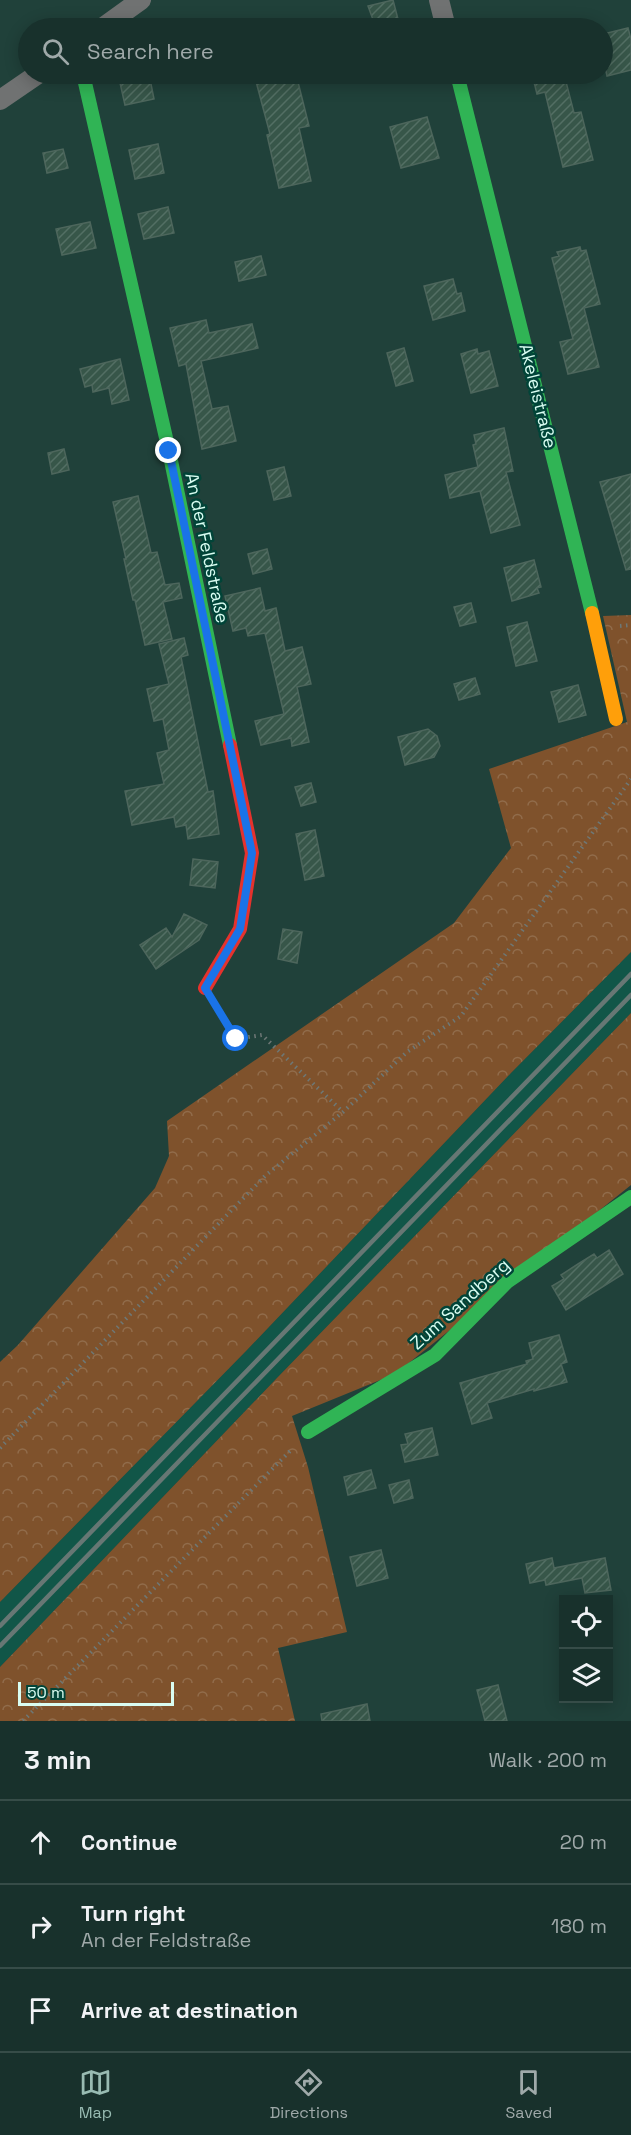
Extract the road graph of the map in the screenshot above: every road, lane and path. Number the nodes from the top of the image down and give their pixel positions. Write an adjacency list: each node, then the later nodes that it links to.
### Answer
1 (141, 0): 3 (street)
2 (439, 0): 4 (street)
3 (116, 18)
4 (444, 18)
5 (23, 84): 8 (street)
6 (85, 84): 11 (street, An der Feldstraße)
7 (460, 84): 9 (street, Akeleistraße)
8 (0, 100)
9 (616, 719)
10 (631, 779): 12 (path)
11 (205, 988): 12 (path)
12 (343, 1112): 15 (path)
13 (631, 1197): 14 (street, Zum Sandberg)
14 (308, 1432): 16 (path)
15 (0, 1448)
16 (23, 1721)

